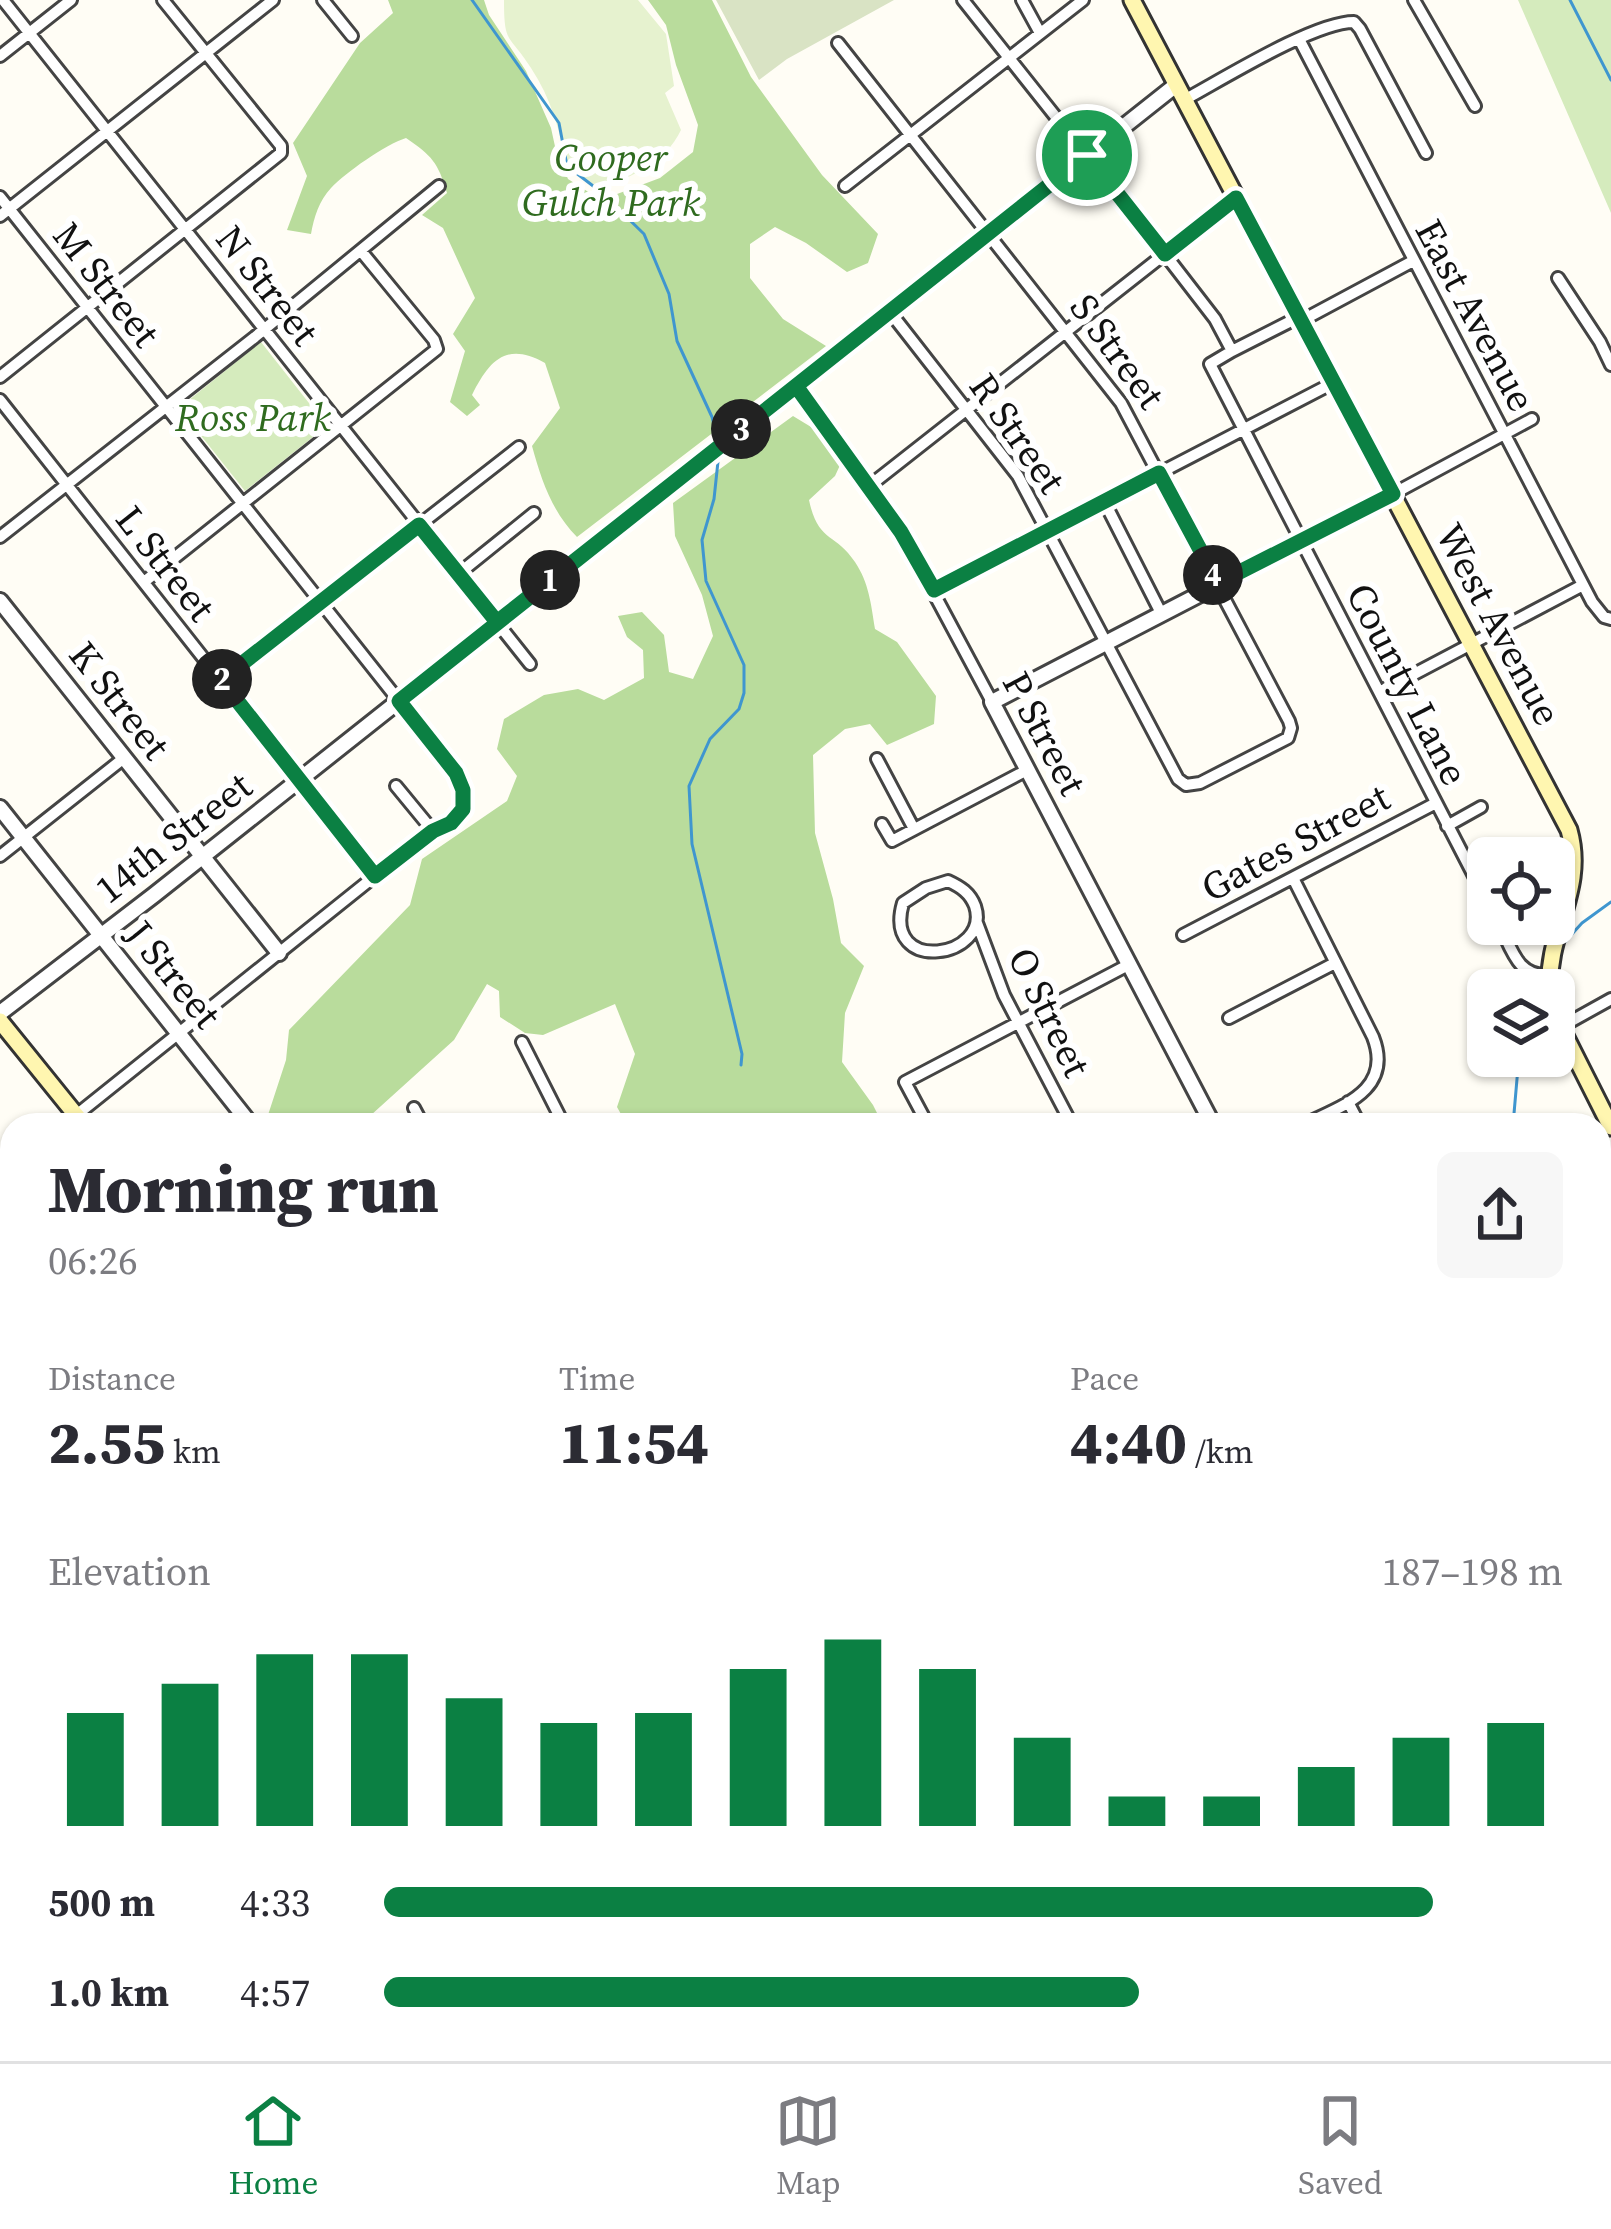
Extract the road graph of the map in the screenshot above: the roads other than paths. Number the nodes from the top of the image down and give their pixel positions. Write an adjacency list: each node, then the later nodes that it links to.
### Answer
1 (3, 0): 11 (street, N Street)
2 (71, 0): 11 (street)
3 (163, 0): 16 (street)
4 (273, 0): 16 (street)
5 (323, 0): 13 (street)
6 (963, 0): 18 (street)
7 (1022, 0): 12 (street)
8 (1083, 0): 12 (street)
9 (1132, 0): 19 (main road, West Avenue)
10 (1414, 0): 20 (street)
11 (29, 33): 17 (street); 21 (street, N Street)
12 (1040, 33): 18 (street)
13 (352, 36)
14 (1299, 39): 19 (street, 14th Street); 23 (street, 14th Street); 34 (street, East Avenue)
15 (838, 43): 22 (street, S Street)
16 (206, 53): 21 (street); 30 (street)
17 (0, 56)
18 (1009, 57): 22 (street); 24 (street)
19 (1180, 92): 24 (street, 14th Street); 28 (main road, West Avenue)
20 (1475, 106)
21 (107, 131): 29 (street); 30 (street, N Street)
22 (910, 133): 25 (street); 31 (street, S Street)
23 (1426, 153)
24 (1087, 155): 31 (street, 14th Street); 33 (street)
25 (845, 185)
26 (440, 186): 32 (street)
27 (0, 197): 29 (street, M Street)
28 (1236, 198): 33 (street); 38 (main road, West Avenue)
29 (5, 212): 36 (street, M Street)
30 (186, 229): 36 (street); 39 (street, N Street)
31 (988, 233): 37 (street, 14th Street); 40 (street, S Street)
32 (361, 250): 39 (street); 50 (street)
33 (1165, 254): 40 (street); 41 (street)
34 (1413, 261): 38 (street); 52 (street, East Avenue)
35 (1558, 278): 42 (street)
36 (88, 308): 43 (street); 47 (street, M Street)
37 (890, 312): 45 (street, 14th Street); 48 (street, R Street)
38 (1300, 319): 41 (street); 44 (main road, West Avenue)
39 (265, 329): 47 (street); 50 (street, N Street)
40 (1065, 332): 48 (street); 54 (street, S Street)
41 (1232, 351): 51 (street, County Lane)
42 (1611, 365)
43 (0, 377)
44 (1333, 383): 51 (street); 57 (main road, West Avenue)
45 (796, 386): 56 (street, P Street); 74 (street, 14th Street)
46 (0, 400): 55 (street, L Street)
47 (166, 406): 55 (street); 59 (street, M Street)
48 (968, 410): 56 (street); 62 (street, R Street)
49 (1532, 419): 52 (street)
50 (340, 426): 59 (street); 61 (street, N Street)
51 (1242, 430): 54 (street); 64 (street, County Lane)
52 (1504, 434): 57 (street); 68 (street, East Avenue)
53 (519, 447): 61 (street)
54 (1159, 473): 58 (street); 67 (street, S Street)
55 (67, 484): 63 (street); 66 (street, L Street)
56 (868, 487): 69 (street, P Street)
57 (1393, 494): 64 (street); 76 (main road, West Avenue)
58 (1104, 501): 62 (street); 72 (street)
59 (243, 505): 66 (street); 71 (street, M Street)
60 (534, 513): 65 (street)
61 (419, 525): 65 (street, N Street); 71 (street)
62 (1048, 532): 69 (street); 75 (street, R Street)
63 (0, 537)
64 (1299, 541): 67 (street); 79 (street, County Lane)
65 (458, 574): 74 (street, N Street)
66 (144, 582): 78 (street, L Street)
67 (1218, 583): 72 (street); 86 (street, S Street)
68 (1583, 585): 73 (street, East Avenue); 76 (street)
69 (934, 590): 81 (street, P Street)
70 (0, 601): 82 (street, K Street)
71 (320, 602): 78 (street); 80 (street, M Street)
72 (1161, 613): 75 (street)
73 (1607, 618)
74 (497, 622): 77 (street, N Street); 80 (street, 14th Street)
75 (1106, 641): 81 (street); 86 (street, R Street)
76 (1472, 644): 79 (street); 107 (main road, West Avenue)
77 (530, 664)
78 (221, 680): 85 (street, L Street)
79 (1380, 692): 88 (street, County Lane)
80 (399, 701): 85 (street, 14th Street); 94 (street, M Street)
81 (992, 702): 84 (street, P Street)
82 (124, 758): 95 (street); 97 (street, K Street)
83 (877, 758): 93 (street)
84 (1028, 770): 93 (street); 106 (street, P Street)
85 (300, 779): 97 (street, 14th Street); 99 (street, L Street)
86 (1186, 785)
87 (396, 786): 94 (street)
88 (1436, 803): 92 (street, County Lane); 100 (street, Gates Street)
89 (1481, 807): 92 (street)
90 (0, 808): 95 (street, J Street)
91 (882, 824): 93 (street)
92 (1448, 826): 98 (street, County Lane)
93 (914, 829)
94 (433, 831): 99 (street)
95 (24, 838): 96 (street); 103 (street, J Street)
96 (0, 856)
97 (202, 857): 103 (street, 14th Street); 104 (street, K Street)
98 (1467, 863)
99 (375, 876): 104 (street)
100 (1293, 878): 102 (street, Gates Street); 105 (street)
101 (977, 923): 101 (street); 112 (street, O Street)
102 (1183, 935)
103 (101, 936): 110 (street, 14th Street); 113 (street, J Street)
104 (279, 952): 113 (street)
105 (1335, 963): 111 (street); 116 (street)
106 (1130, 964): 112 (street); 125 (street, P Street)
107 (1551, 969)
108 (1611, 999): 109 (street)
109 (1575, 1013)
110 (0, 1017): 118 (main road)
111 (1229, 1018)
112 (1018, 1022): 123 (street); 124 (street, O Street)
113 (179, 1032): 119 (street); 120 (street, J Street)
114 (522, 1042): 122 (street)
115 (1575, 1058): 128 (main road)
116 (1348, 1102): 126 (street); 127 (street)
117 (414, 1108): 121 (street)
118 (68, 1113)
119 (84, 1113)
120 (242, 1113)
121 (417, 1113)
122 (558, 1113)
123 (921, 1113)
124 (1066, 1113)
125 (1207, 1113)
126 (1326, 1113)
127 (1354, 1113)
128 (1604, 1113)

